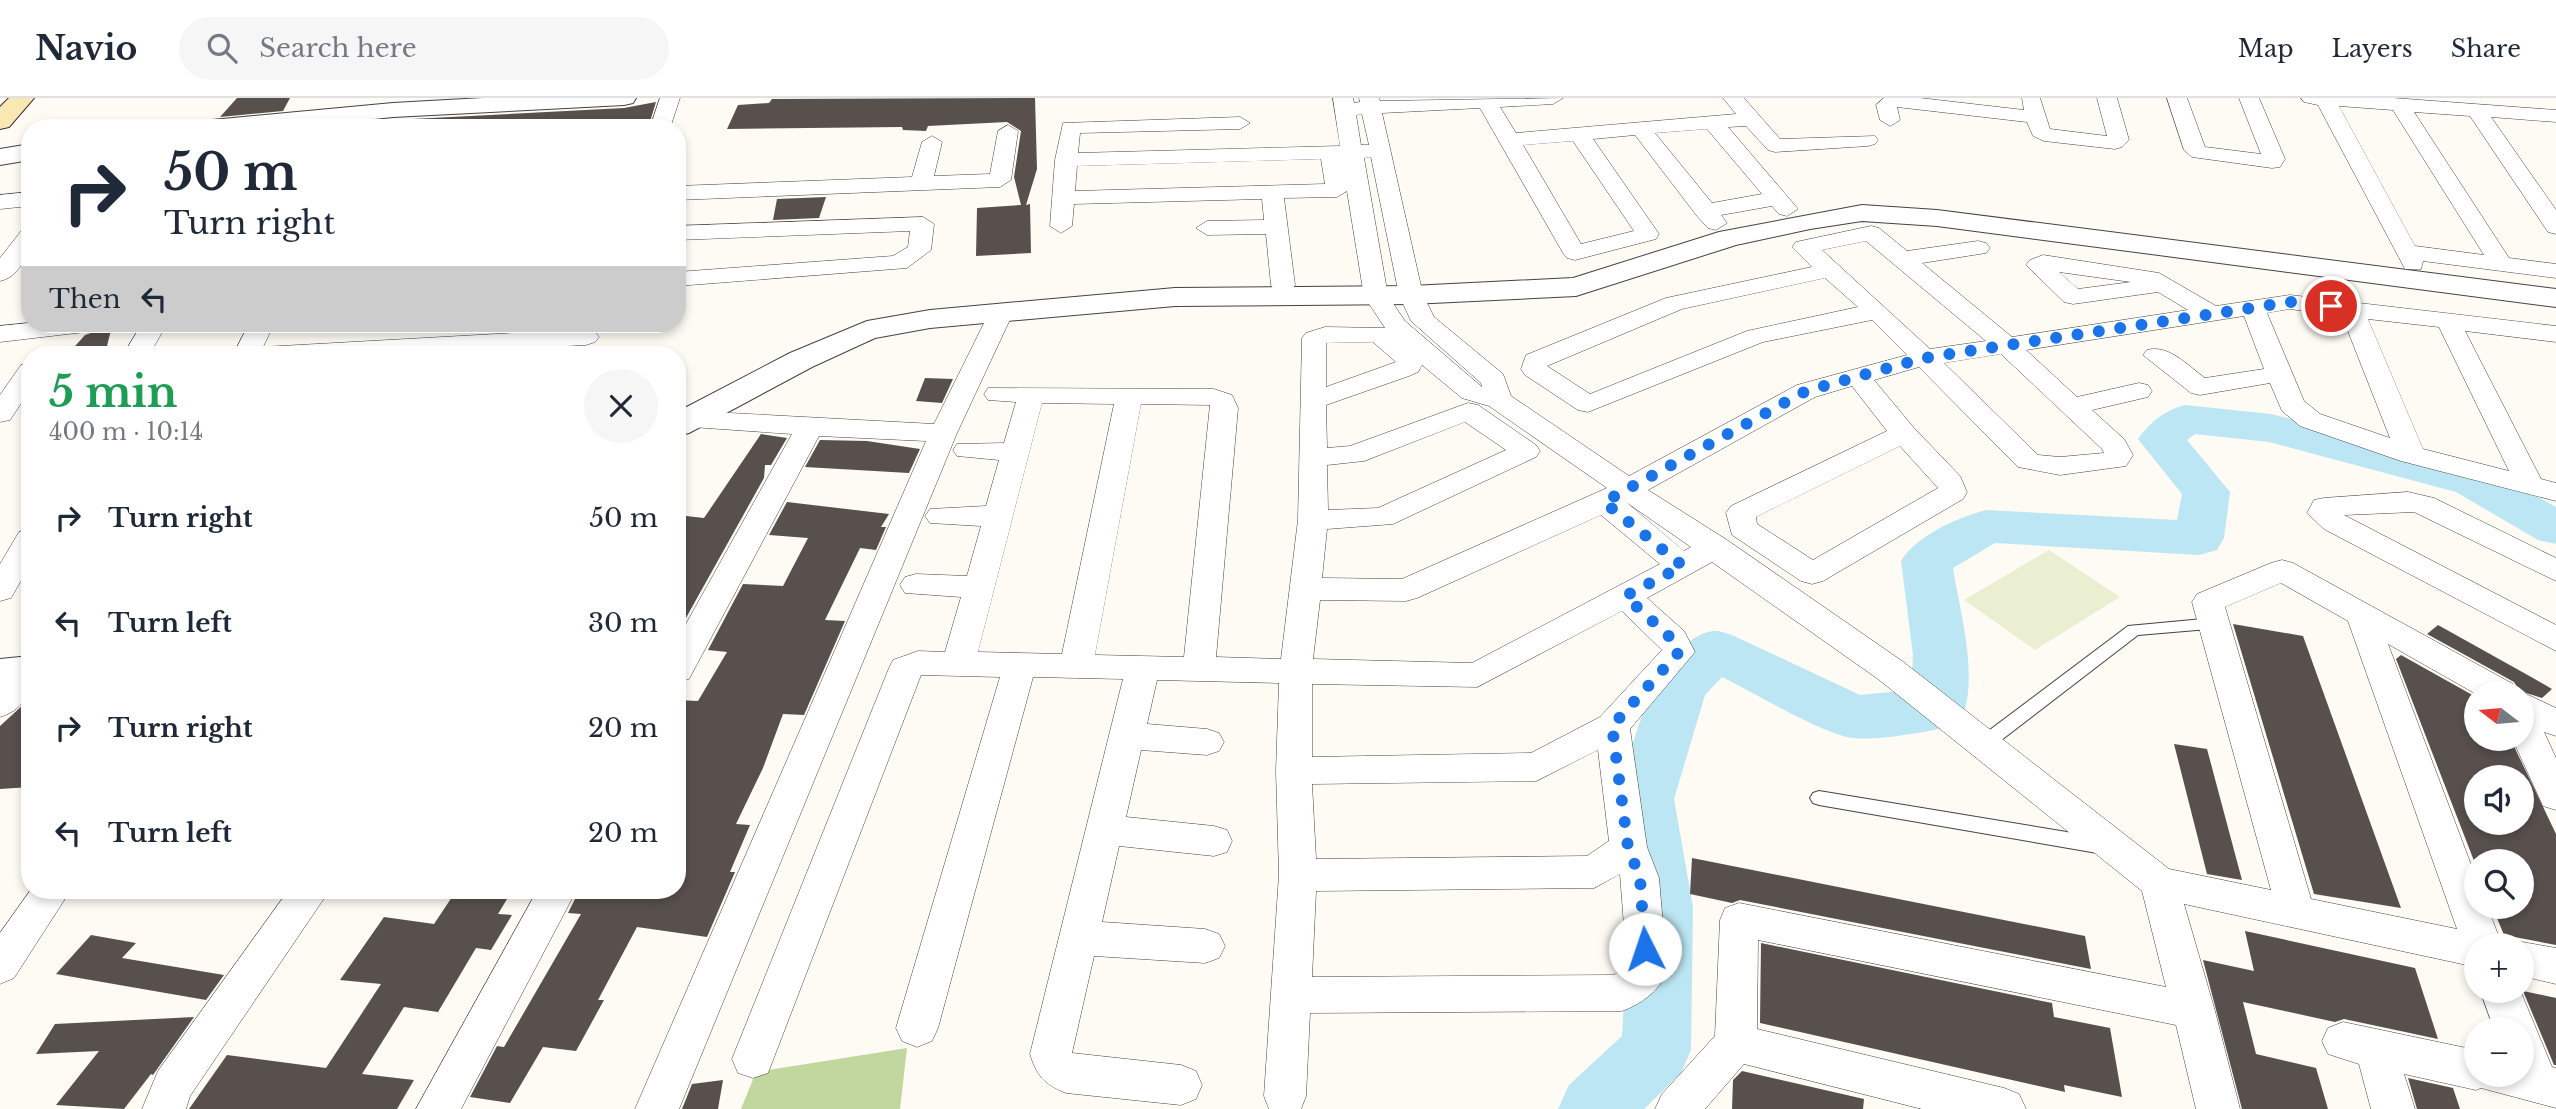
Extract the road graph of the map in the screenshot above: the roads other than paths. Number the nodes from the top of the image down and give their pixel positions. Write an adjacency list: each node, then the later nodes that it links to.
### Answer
1 (22, 98): 24 (main road)
2 (624, 98): 20 (street)
3 (670, 98): 21 (street)
4 (1553, 98): 12 (street)
5 (1733, 98): 26 (street)
6 (2107, 98): 16 (street)
7 (2177, 98): 8 (street)
8 (2249, 98)
9 (2320, 99): 15 (street); 54 (street)
10 (1450, 101): 12 (street); 13 (street)
11 (1929, 101): 17 (street); 23 (street)
12 (1487, 102): 32 (street)
13 (1370, 103): 14 (street); 34 (street)
14 (1344, 104): 35 (street)
15 (2400, 105): 18 (street); 54 (street)
16 (2033, 107): 17 (street)
17 (1962, 108): 30 (street)
18 (2477, 111): 19 (street); 48 (street)
19 (2556, 116)
20 (312, 119)
21 (663, 119)
22 (1849, 120): 26 (street)
23 (1890, 120)
24 (0, 122)
25 (1713, 122): 26 (street); 28 (street); 28 (street)
26 (1754, 123): 27 (street)
27 (1797, 124)
28 (1640, 128): 31 (street)
29 (1008, 131): 40 (street)
30 (1964, 131)
31 (1579, 134): 32 (street); 32 (street)
32 (1509, 140)
33 (932, 142): 40 (street)
34 (1380, 151): 35 (street); 61 (street)
35 (1341, 152): 37 (street); 41 (street); 62 (street)
36 (21, 154): 38 (street)
37 (1243, 155): 39 (street); 39 (street)
38 (0, 157)
39 (1066, 160): 43 (street)
40 (920, 183): 42 (street)
41 (1272, 191): 43 (street); 47 (street)
42 (686, 193)
43 (1062, 198): 46 (street)
44 (21, 200): 45 (street)
45 (0, 202)
46 (1061, 226)
47 (1276, 227): 49 (street); 59 (street)
48 (2556, 227)
49 (1207, 228)
50 (686, 233): 58 (street)
51 (21, 247): 57 (street)
52 (1978, 248): 53 (street)
53 (1903, 259): 55 (street); 75 (street)
54 (2502, 265): 56 (street)
55 (1830, 270): 66 (street); 66 (street)
56 (2556, 271)
57 (0, 274)
58 (686, 278)
59 (1283, 285)
60 (2166, 285): 68 (street)
61 (1411, 295): 62 (street); 63 (street); 87 (street)
62 (1376, 296): 67 (street); 87 (street)
63 (2556, 298)
64 (2253, 308): 65 (street); 68 (street); 80 (street)
65 (2351, 308): 69 (street); 99 (street)
66 (1877, 311): 79 (street)
67 (1001, 313): 91 (street); 95 (street)
68 (2212, 314): 75 (street)
69 (2447, 319): 74 (street); 101 (street)
70 (21, 331): 72 (street)
71 (61, 333): 76 (street)
72 (0, 334)
73 (585, 339): 77 (street)
74 (2552, 340)
75 (2006, 345): 79 (street); 89 (street)
76 (49, 346)
77 (443, 346)
78 (2156, 355): 80 (street)
79 (1924, 358): 81 (street); 89 (street)
80 (2280, 374): 99 (street)
81 (1857, 376): 94 (street); 102 (street)
82 (21, 383): 90 (street)
83 (2139, 391): 89 (street)
84 (997, 394): 85 (street)
85 (1031, 395): 86 (street); 98 (street)
86 (1129, 396): 120 (street); 123 (street)
87 (1498, 400): 96 (street)
88 (1315, 401): 100 (street)
89 (2071, 406)
90 (0, 414)
91 (686, 422)
92 (686, 423): 93 (street)
93 (810, 427): 95 (street); 118 (street)
94 (1904, 434): 94 (street)
95 (955, 442): 98 (street); 167 (street)
96 (1561, 442): 97 (street); 102 (street)
97 (1526, 451): 100 (street); 105 (street)
98 (1016, 452): 104 (street)
99 (2411, 455): 101 (street)
100 (1315, 457): 105 (street)
101 (2543, 489)
102 (1615, 495): 106 (street); 108 (street); 112 (street)
103 (940, 516): 104 (street)
104 (998, 516): 111 (street)
105 (1313, 520): 112 (street)
106 (1716, 547): 108 (street); 132 (street)
107 (21, 554): 113 (street)
108 (1683, 566): 114 (street)
109 (2556, 572): 117 (street)
110 (916, 585): 111 (street)
111 (979, 587): 119 (street)
112 (1306, 589): 124 (street)
113 (0, 590)
114 (1625, 596): 124 (street); 130 (street)
115 (2361, 614): 116 (street); 126 (street); 148 (street)
116 (2214, 624): 132 (lane); 147 (street)
117 (2556, 639)
118 (686, 654)
119 (958, 665): 121 (street); 159 (street)
120 (1076, 666): 121 (street); 122 (street)
121 (1019, 667): 157 (street)
122 (1143, 667): 123 (street); 131 (street)
123 (1199, 668): 124 (street)
124 (1296, 669): 135 (street)
125 (18, 673): 127 (street)
126 (2480, 681)
127 (0, 704)
128 (2534, 711): 129 (street)
129 (2556, 723)
130 (1612, 726): 135 (street); 140 (street)
131 (1126, 736): 133 (street); 138 (street)
132 (1978, 737): 141 (street)
133 (1207, 742)
134 (2534, 748): 136 (street)
135 (1294, 771): 142 (street)
136 (2556, 796)
137 (1819, 798): 141 (lane)
138 (1105, 830): 139 (street); 149 (street)
139 (1214, 841)
140 (1628, 847): 142 (street); 155 (street)
141 (2116, 848): 143 (street)
142 (1298, 875): 155 (street)
143 (2160, 883): 147 (street); 156 (street)
144 (46, 899): 153 (street)
145 (304, 899): 165 (street)
146 (553, 899): 166 (street)
147 (2296, 913): 151 (street)
148 (2478, 933)
149 (1079, 938): 150 (street); 162 (street)
150 (1205, 946)
151 (2464, 948)
152 (2534, 961): 154 (street)
153 (0, 966)
154 (2556, 966)
155 (1291, 995): 164 (street)
156 (2194, 1011): 158 (street); 170 (street)
157 (917, 1028)
158 (1736, 1043): 168 (street); 169 (street)
159 (753, 1059)
160 (2534, 1064): 163 (street)
161 (2464, 1067): 171 (street)
162 (1181, 1085)
163 (2547, 1085)
164 (1285, 1096)
165 (164, 1109)
166 (438, 1109)
167 (657, 1109)
168 (1677, 1109)
169 (2004, 1109)
170 (2218, 1109)
171 (2393, 1109)

